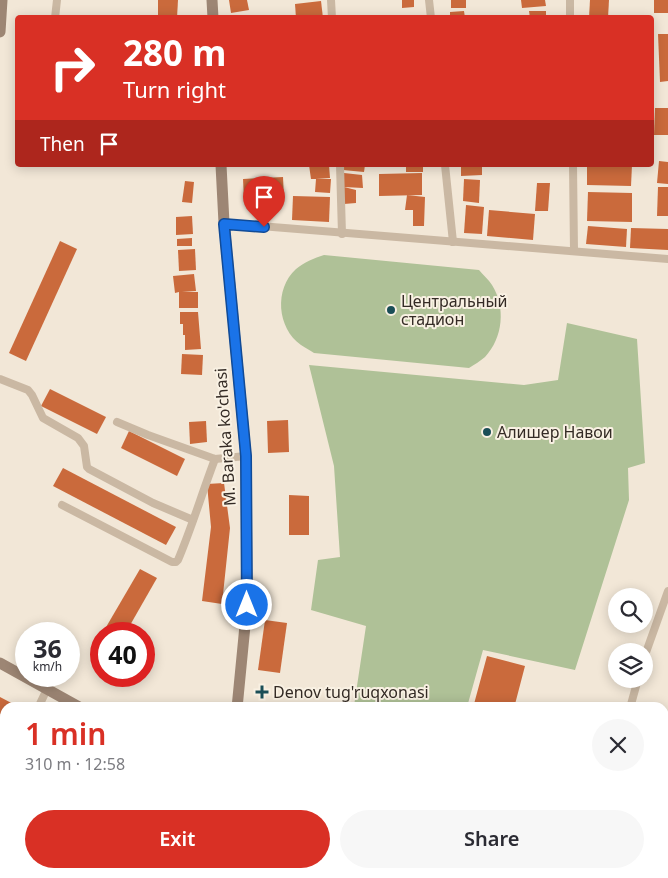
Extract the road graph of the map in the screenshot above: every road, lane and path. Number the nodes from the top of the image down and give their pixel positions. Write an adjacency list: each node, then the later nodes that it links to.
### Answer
1 (2, 0): 12 (street)
2 (57, 0): 7 (street)
3 (212, 0): 8 (street)
4 (331, 0): 9 (street)
5 (430, 0): 10 (street)
6 (570, 0): 11 (street)
7 (55, 15)
8 (213, 15)
9 (332, 15)
10 (431, 15)
11 (570, 15)
12 (0, 32)
13 (221, 167): 17 (street, M. Baraka ko'chasi)
14 (340, 167): 18 (street)
15 (446, 167): 19 (street)
16 (573, 167): 20 (street)
17 (224, 224): 18 (street); 24 (street, M. Baraka ko'chasi)
18 (342, 234): 19 (street)
19 (453, 242): 20 (street)
20 (574, 251): 21 (street)
21 (668, 259)
22 (0, 379): 27 (street)
23 (117, 422): 25 (street)
24 (246, 456): 25 (street); 35 (street, M. Baraka ko'chasi)
25 (215, 459): 27 (street)
26 (62, 505): 27 (street)
27 (192, 520)
28 (668, 591): 29 (street)
29 (649, 643)
30 (0, 664): 32 (street)
31 (636, 688): 36 (street)
32 (47, 689): 33 (street); 34 (street)
33 (41, 702)
34 (70, 702)
35 (238, 702)
36 (632, 702)

